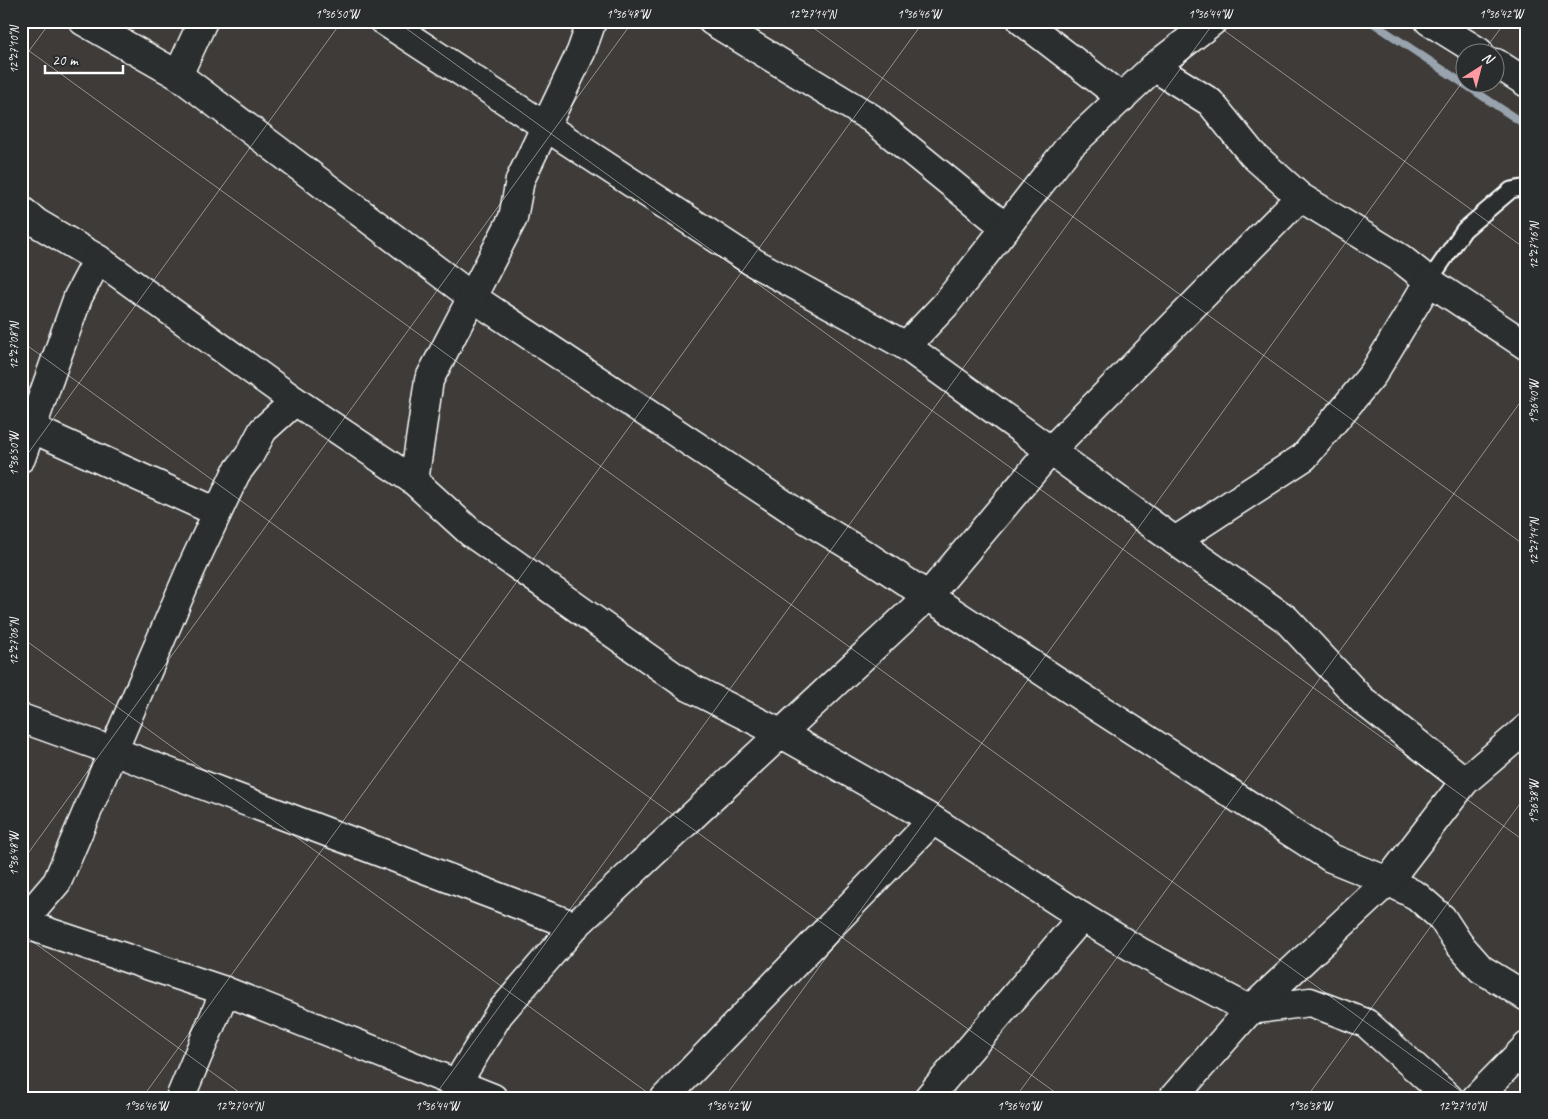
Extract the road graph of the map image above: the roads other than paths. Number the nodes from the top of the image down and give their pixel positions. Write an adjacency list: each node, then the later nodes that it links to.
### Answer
1 (83, 21): 12 (street)
2 (203, 21): 12 (street)
3 (384, 21): 15 (street)
4 (592, 21): 15 (street)
5 (712, 21): 19 (street)
6 (1022, 21): 14 (street)
7 (1213, 21): 10 (street)
8 (1440, 24): 9 (street)
9 (1465, 42)
10 (1154, 68): 14 (street); 17 (street)
11 (1506, 69): 13 (street)
12 (178, 75): 22 (street)
13 (1527, 83)
14 (1122, 98): 19 (street)
15 (546, 126): 22 (street); 23 (street)
16 (1527, 187): 21 (lane)
17 (1300, 197): 21 (street); 27 (street)
18 (21, 210): 20 (street)
19 (1006, 228): 23 (street)
20 (98, 259): 25 (street); 26 (street)
21 (1428, 281): 24 (street); 31 (street)
22 (472, 297): 29 (street); 32 (street)
23 (906, 346): 27 (street)
24 (1527, 346)
25 (295, 401): 29 (street); 30 (street)
26 (32, 428): 28 (street); 30 (street)
27 (1050, 451): 31 (street); 32 (street)
28 (21, 458)
29 (414, 481): 35 (street)
30 (217, 512): 36 (street)
31 (1175, 541): 37 (street)
32 (928, 596): 35 (street); 39 (street)
33 (21, 718): 36 (street)
34 (1527, 728): 37 (street)
35 (782, 734): 38 (street); 42 (street)
36 (113, 751): 41 (street); 42 (street)
37 (1465, 781): 39 (street)
38 (933, 820): 40 (street); 50 (street)
39 (1388, 881): 44 (street); 45 (street)
40 (1082, 917): 45 (street); 51 (street)
41 (22, 923): 43 (street)
42 (575, 926): 47 (street)
43 (225, 991): 47 (street); 48 (street)
44 (1527, 997)
45 (1250, 1010): 52 (street); 53 (street)
46 (1527, 1046): 54 (street)
47 (457, 1083): 49 (street)
48 (180, 1098)
49 (493, 1098)
50 (665, 1098)
51 (928, 1098)
52 (1173, 1098)
53 (1449, 1098)
54 (1476, 1098)

